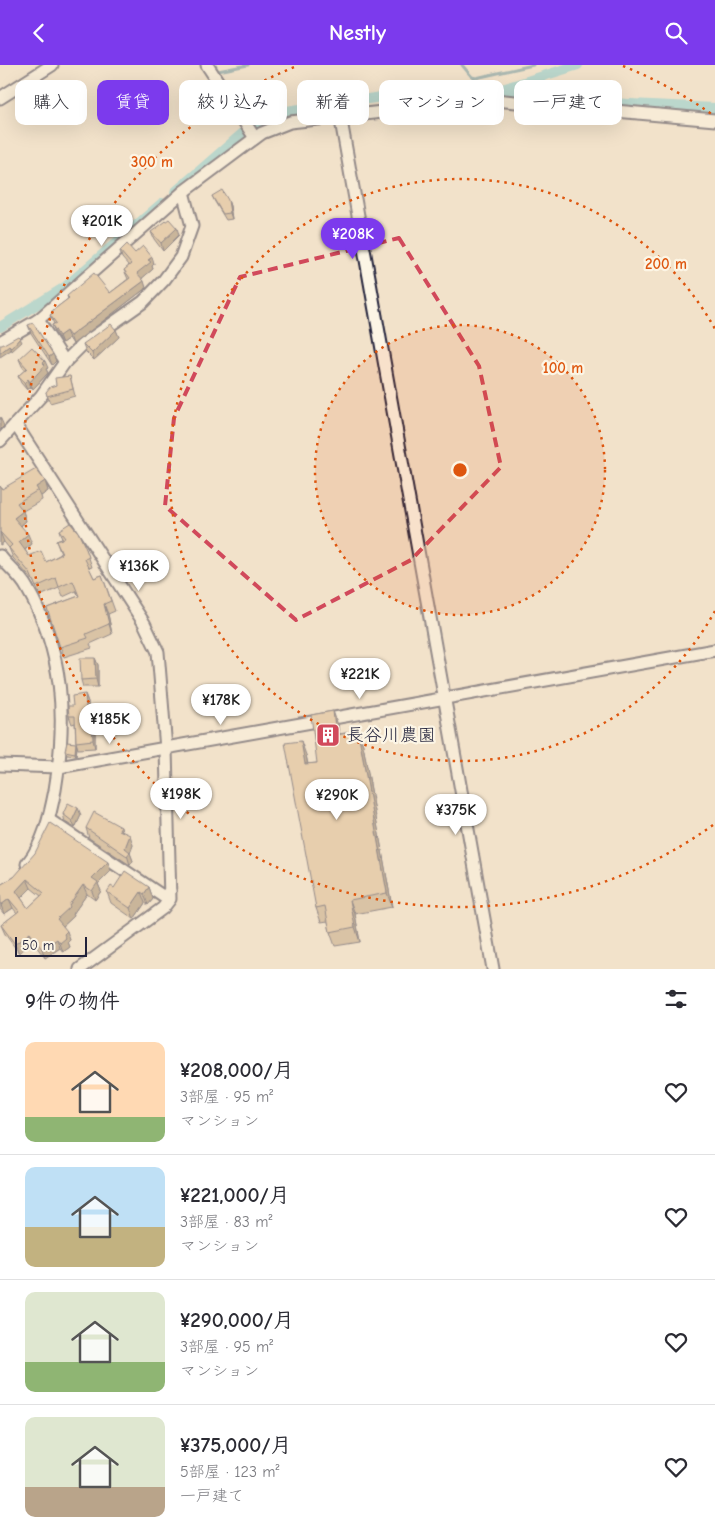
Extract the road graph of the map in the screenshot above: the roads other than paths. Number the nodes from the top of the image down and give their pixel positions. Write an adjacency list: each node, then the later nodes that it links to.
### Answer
1 (52, 65): 3 (street)
2 (207, 65): 8 (street)
3 (0, 98)
4 (369, 112): 5 (street)
5 (715, 120)
6 (297, 122): 8 (street)
7 (342, 125): 17 (street)
8 (255, 139): 9 (street)
9 (183, 192): 10 (street); 12 (street)
10 (38, 321): 11 (street); 12 (street)
11 (0, 341)
12 (65, 362): 13 (street)
13 (16, 425): 14 (street); 18 (street)
14 (0, 441)
15 (0, 556): 20 (street)
16 (715, 650): 17 (street)
17 (444, 698): 18 (street); 25 (street)
18 (166, 749): 20 (street); 23 (street)
19 (0, 765): 20 (street)
20 (59, 767): 21 (street)
21 (49, 820): 22 (street); 23 (street)
22 (17, 875)
23 (170, 891): 24 (street)
24 (80, 969)
25 (493, 969)

